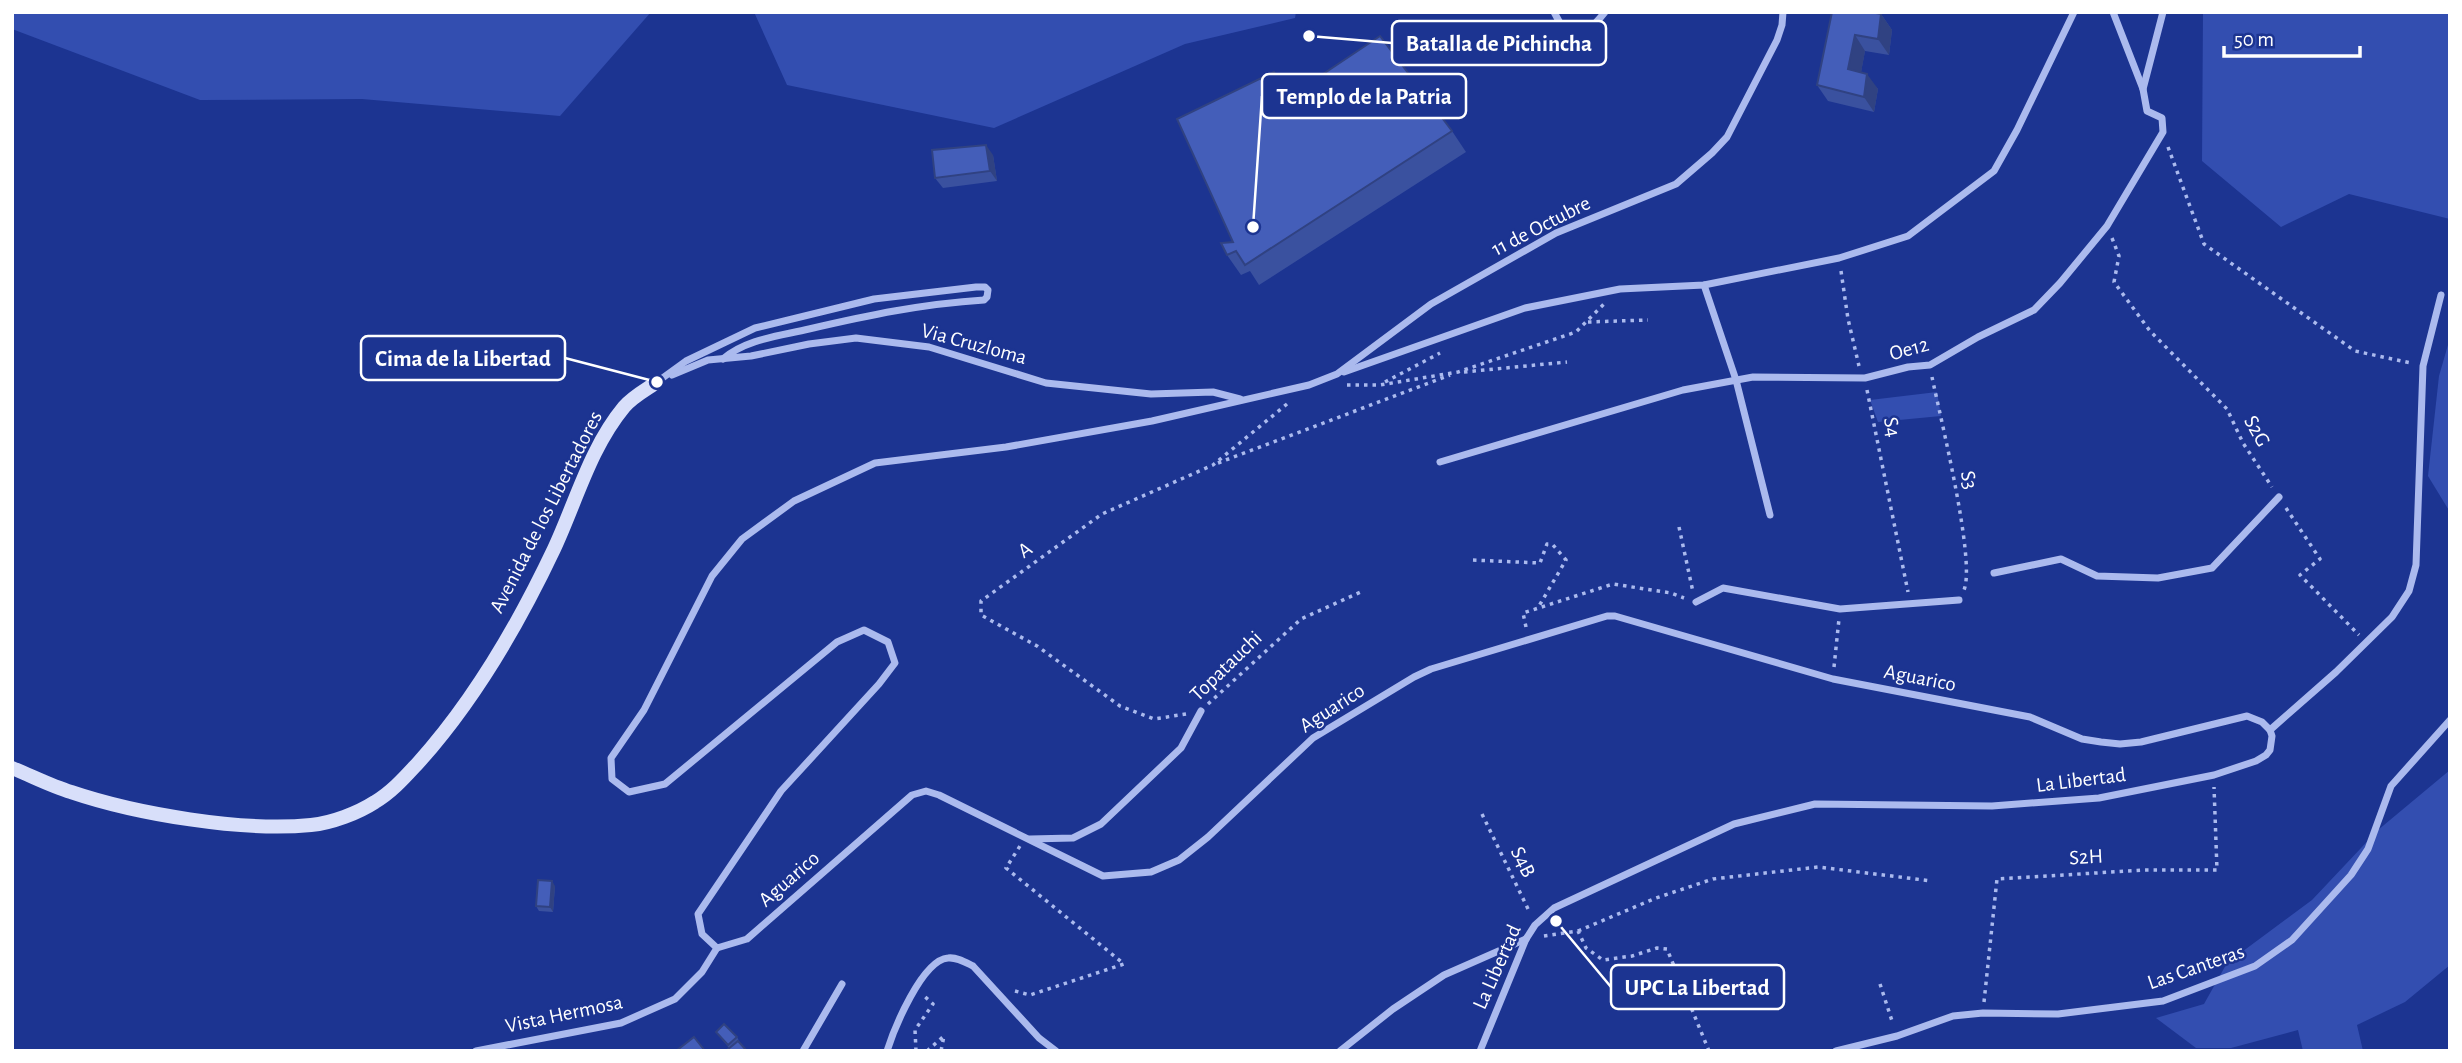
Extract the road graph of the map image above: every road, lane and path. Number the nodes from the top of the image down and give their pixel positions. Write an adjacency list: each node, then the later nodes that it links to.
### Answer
1 (1554, 12): 2 (street)
2 (1605, 12)
3 (1783, 12): 21 (street, 11 de Octubre)
4 (2074, 12): 10 (street)
5 (2113, 12): 7 (street)
6 (2163, 12): 7 (street)
7 (2143, 89): 8 (street)
8 (2163, 132): 9 (street, Oe12); 19 (path)
9 (2107, 226): 18 (street, Oe12); 30 (path, S2G)
10 (1839, 258): 11 (street); 22 (path, S4)
11 (1704, 285): 12 (street); 23 (street)
12 (1620, 289): 15 (path); 21 (street)
13 (2441, 295): 19 (street, La Libertad)
14 (1648, 320): 15 (path)
15 (1586, 322): 20 (path)
16 (723, 359): 24 (street, Via Cruzloma); 24 (street, Avenida de los Libertadores); 26 (street, Via Cruzloma)
17 (1567, 362): 20 (path)
18 (1930, 365): 22 (street, Oe12); 36 (path, S3)
19 (2423, 366): 42 (street, La Libertad)
20 (1458, 372): 25 (path); 29 (path)
21 (1337, 374): 26 (street, 11 de Octubre)
22 (1864, 378): 23 (street, Oe12); 38 (path, S4)
23 (1736, 380): 28 (street, Oe12); 31 (street)
24 (657, 382): 47 (street, Avenida de los Libertadores)
25 (1345, 385)
26 (1244, 400): 55 (street)
27 (1288, 402): 29 (path, A)
28 (1440, 462)
29 (1213, 465): 44 (path, A)
30 (2279, 497): 34 (street); 42 (path, S2G)
31 (1770, 515)
32 (1679, 527): 37 (path)
33 (1473, 560): 39 (path)
34 (1994, 573)
35 (1363, 591): 44 (path, Topatauchi)
36 (1959, 600): 38 (street)
37 (1696, 602): 39 (path); 40 (street)
38 (1910, 604): 40 (street)
39 (1538, 608): 41 (path)
40 (1840, 609): 43 (path)
41 (1529, 639): 43 (street, Aguarico); 50 (street, Aguarico)
42 (2367, 641): 46 (street, La Libertad)
43 (1833, 679): 46 (street, Aguarico)
44 (1200, 711): 50 (street, Topatauchi)
45 (2450, 720): 60 (street, Las Canteras)
46 (2270, 730): 48 (street, La Libertad)
47 (12, 768)
48 (2214, 775): 52 (street, La Libertad); 60 (path, S2H)
49 (1482, 814): 52 (path, S4B)
50 (1025, 839): 55 (street, Aguarico); 56 (path)
51 (1932, 881): 53 (path)
52 (1535, 925): 54 (street, La Libertad)
53 (1578, 930): 54 (path); 71 (path)
54 (1526, 939): 69 (street); 70 (street, La Libertad)
55 (718, 948): 62 (street, Vista Hermosa)
56 (984, 979): 59 (street); 68 (street)
57 (842, 984): 63 (street)
58 (1880, 984): 61 (path)
59 (916, 989): 64 (street); 65 (path)
60 (1983, 1013): 61 (street, Las Canteras)
61 (1897, 1035): 72 (street, Las Canteras)
62 (476, 1051)
63 (803, 1051)
64 (887, 1051)
65 (916, 1051)
66 (927, 1051): 67 (path)
67 (941, 1051)
68 (1056, 1051)
69 (1340, 1051)
70 (1480, 1051)
71 (1709, 1051)
72 (1836, 1051)

